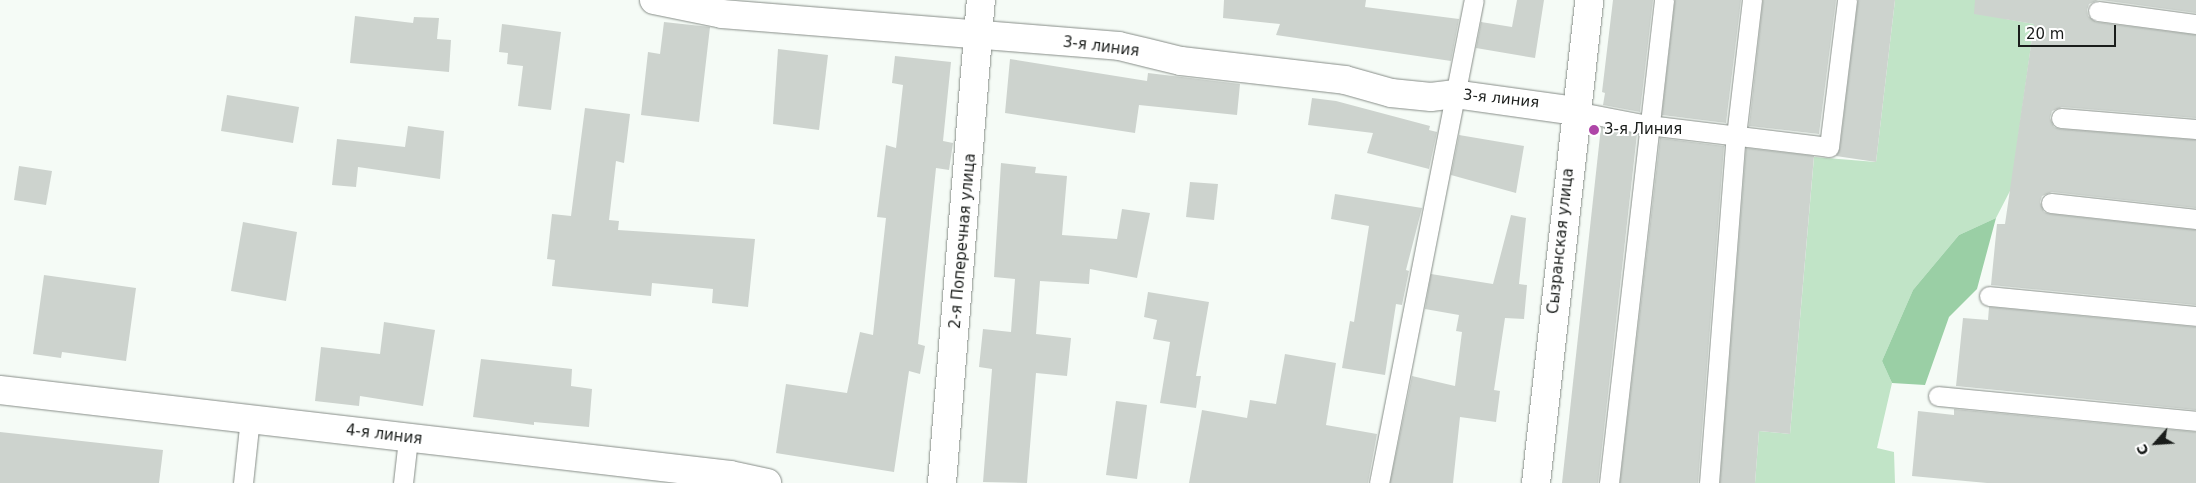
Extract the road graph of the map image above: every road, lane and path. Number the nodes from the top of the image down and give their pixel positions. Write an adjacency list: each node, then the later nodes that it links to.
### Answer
1 (654, 0): 10 (street, 3-я линия)
2 (982, 0): 10 (street, 2-я Поперечная улица)
3 (1474, 0): 11 (lane)
4 (1589, 0): 12 (street, Сызранская улица)
5 (1664, 0): 14 (lane)
6 (1752, 0): 16 (lane)
7 (1847, 0): 16 (lane)
8 (2098, 11): 9 (lane)
9 (2196, 24)
10 (977, 34): 11 (street, 3-я линия); 29 (street, 2-я Поперечная улица)
11 (1454, 94): 12 (street, 3-я линия); 30 (lane)
12 (1575, 111): 14 (lane); 31 (street, Сызранская улица)
13 (2061, 118): 15 (lane)
14 (1648, 125): 16 (lane); 32 (lane)
15 (2196, 129)
16 (1736, 136): 33 (lane)
17 (2051, 203): 18 (lane)
18 (2196, 219)
19 (1989, 296): 20 (lane)
20 (2196, 316)
21 (0, 390): 23 (street, 4-я линия)
22 (1938, 396): 24 (lane)
23 (250, 418): 25 (street, 4-я линия); 26 (lane)
24 (2196, 421)
25 (408, 439): 27 (lane); 28 (street, 4-я линия)
26 (243, 483)
27 (403, 483)
28 (767, 483)
29 (942, 483)
30 (1379, 483)
31 (1536, 483)
32 (1609, 483)
33 (1709, 483)

